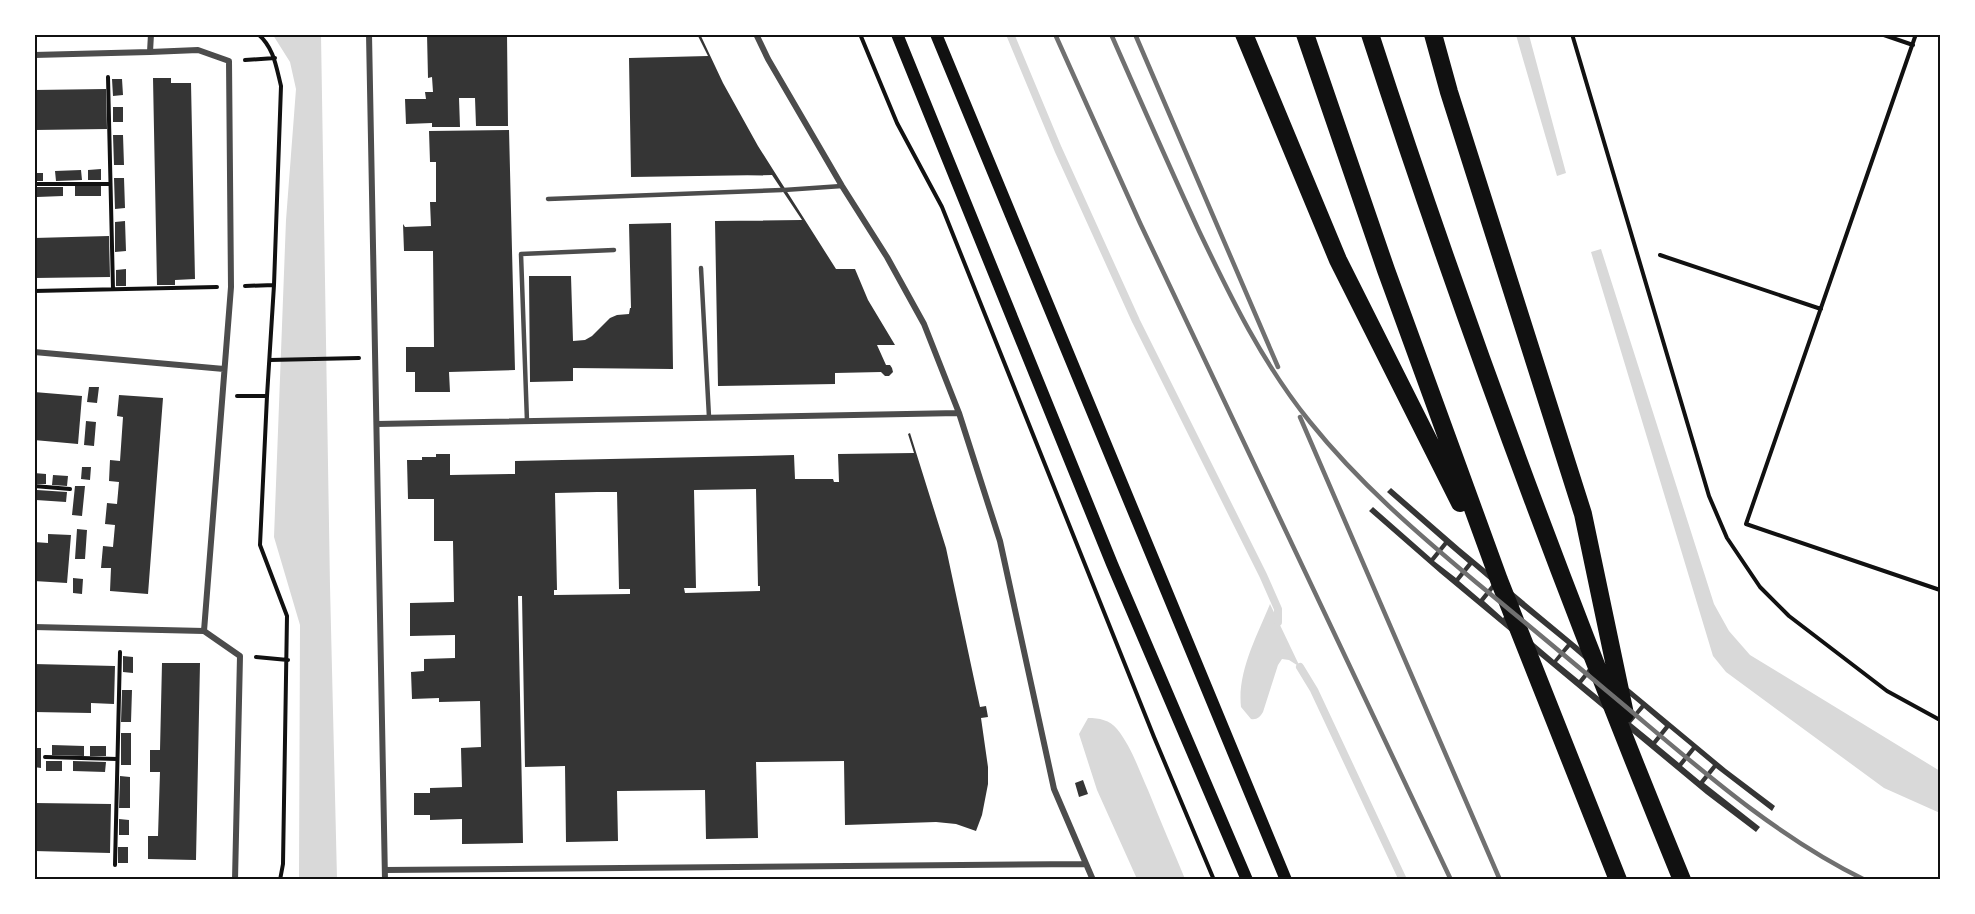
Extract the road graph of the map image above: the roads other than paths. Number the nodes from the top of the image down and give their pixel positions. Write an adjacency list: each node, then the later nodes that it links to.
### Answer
1 (151, 34): 10 (street)
2 (369, 34): 21 (street)
3 (756, 34): 12 (street)
4 (897, 34): 31 (main road)
5 (936, 34): 32 (main road)
6 (1244, 34): 22 (highway)
7 (1305, 34): 22 (highway)
8 (1370, 34): 25 (highway)
9 (1433, 34): 25 (highway)
10 (150, 52): 11 (street); 17 (street)
11 (34, 55)
12 (842, 186): 13 (lane); 18 (street)
13 (548, 199)
14 (614, 250): 20 (lane)
15 (701, 268): 19 (lane)
16 (34, 352): 17 (street)
17 (224, 369): 24 (street)
18 (959, 413): 19 (street); 26 (street)
19 (709, 417): 20 (street)
20 (527, 421): 21 (street)
21 (377, 424): 27 (street)
22 (1499, 580): 33 (highway)
23 (34, 627): 24 (street)
24 (204, 631): 28 (street)
25 (1636, 768): 34 (highway)
26 (1086, 864): 27 (street); 30 (street)
27 (385, 870): 29 (street)
28 (236, 879)
29 (385, 879)
30 (1093, 879)
31 (1247, 879)
32 (1286, 879)
33 (1618, 879)
34 (1682, 879)

